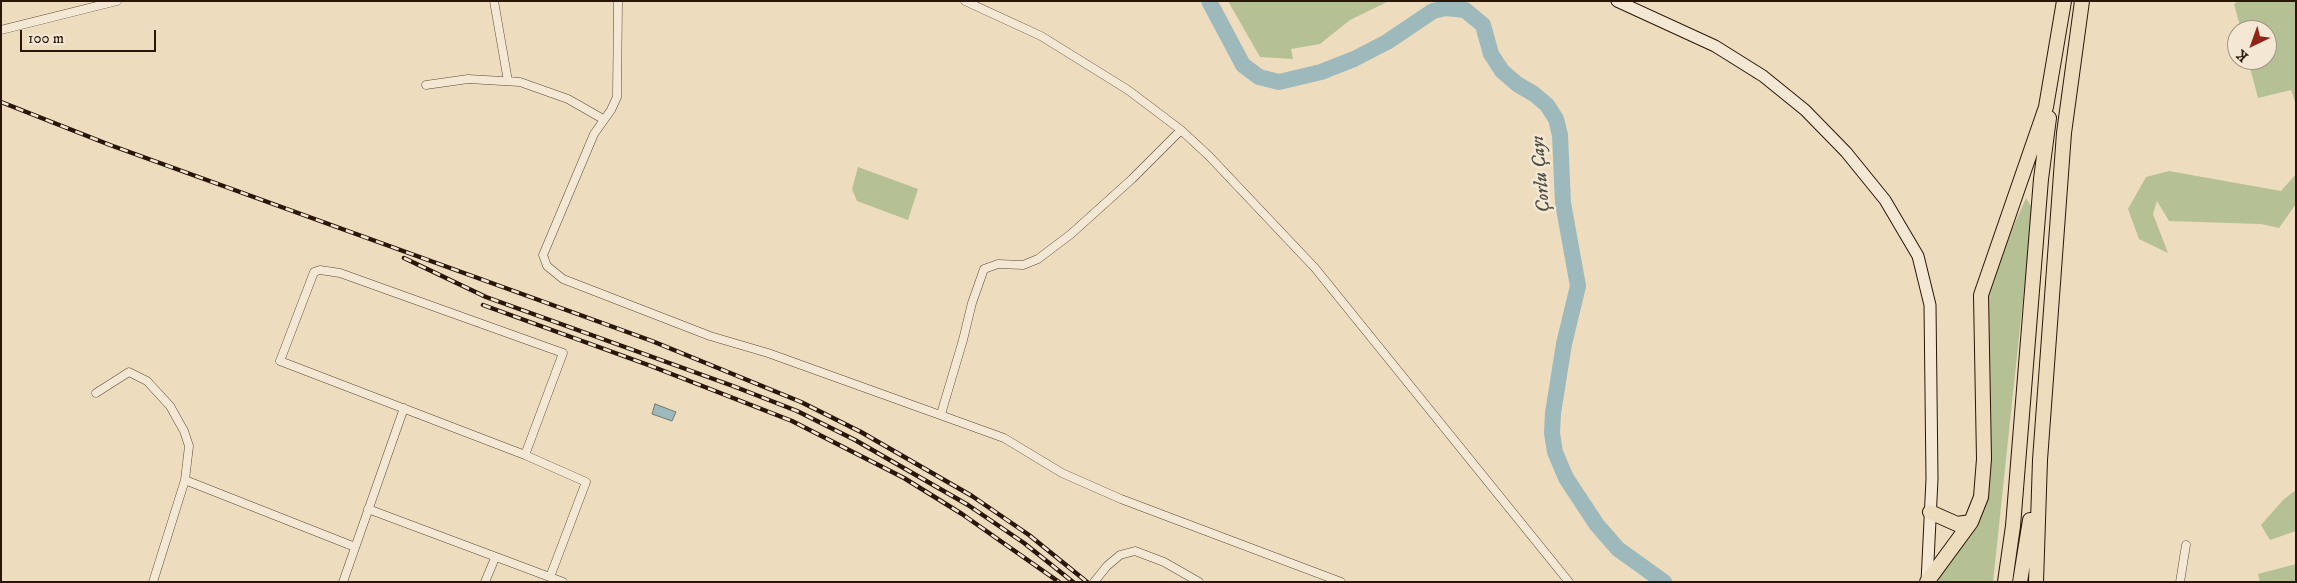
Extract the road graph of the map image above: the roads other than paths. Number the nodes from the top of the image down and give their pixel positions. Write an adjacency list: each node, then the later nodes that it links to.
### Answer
1 (117, 1): 8 (street)
2 (494, 1): 9 (street)
3 (618, 1): 11 (street)
4 (965, 1): 12 (street)
5 (1617, 1): 20 (street)
6 (2065, 1): 21 (highway); 35 (highway)
7 (2082, 1): 17 (highway)
8 (1, 30)
9 (508, 81): 10 (street); 11 (street)
10 (426, 85)
11 (603, 119): 15 (street)
12 (1181, 130): 15 (street); 33 (street)
13 (96, 393): 18 (street)
14 (404, 408): 16 (street); 16 (street); 19 (street)
15 (941, 414): 32 (street)
16 (525, 455): 25 (street)
17 (2040, 460): 36 (highway); 37 (highway)
18 (185, 480): 23 (street); 26 (street)
19 (368, 509): 23 (street); 24 (street)
20 (1930, 512): 21 (highway); 34 (street)
21 (1971, 522): 34 (highway)
22 (2186, 545): 38 (street)
23 (355, 547): 27 (street)
24 (495, 558): 25 (street); 28 (street)
25 (550, 577): 29 (street)
26 (153, 582)
27 (343, 582)
28 (485, 582)
29 (563, 582)
30 (1094, 582): 31 (street)
31 (1199, 582)
32 (1341, 582)
33 (1569, 582)
34 (1927, 582)
35 (2005, 582)
36 (2020, 582)
37 (2036, 582)
38 (2180, 582)

